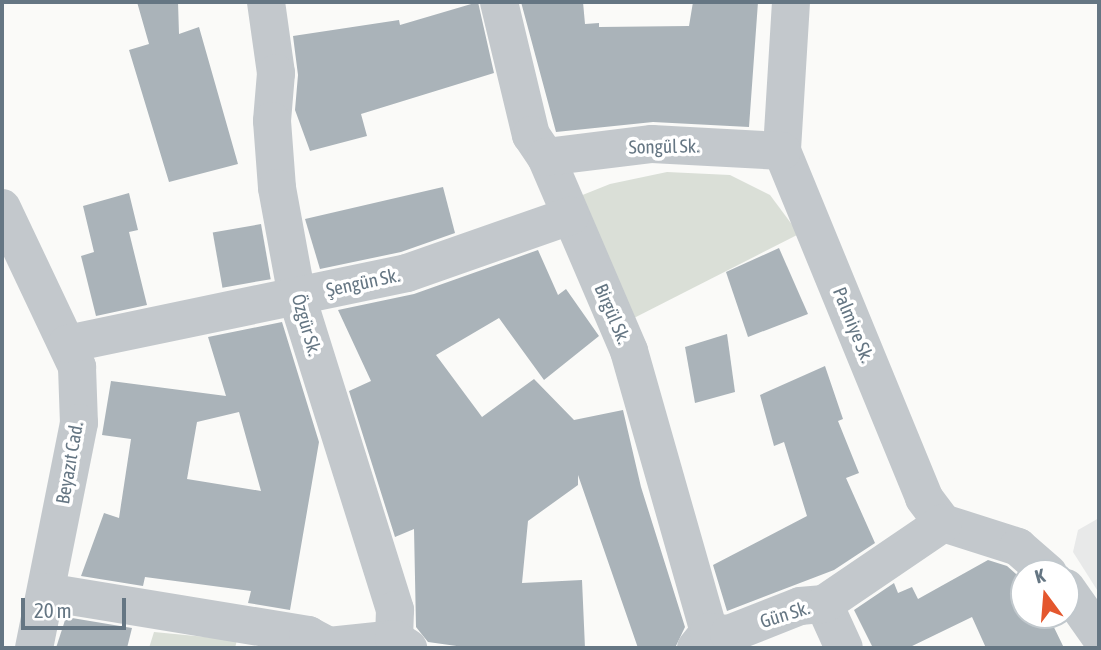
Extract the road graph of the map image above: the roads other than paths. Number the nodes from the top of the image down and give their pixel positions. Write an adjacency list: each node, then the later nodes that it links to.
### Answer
1 (266, 2): 8 (street, Özgür Sk.)
2 (499, 2): 5 (street, Birgül Sk.)
3 (791, 2): 4 (street, Palmiye Sk.)
4 (782, 150): 5 (street, Songül Sk.); 10 (street, Palmiye Sk.)
5 (546, 157): 7 (street, Birgül Sk.)
6 (2, 208): 9 (street, Beyazıt Cad.)
7 (570, 216): 8 (street, Şengün Sk.); 16 (street, Birgül Sk.)
8 (297, 297): 9 (street, Şengün Sk.); 17 (street, Özgür Sk.)
9 (67, 344): 12 (street, Beyazıt Cad.)
10 (943, 523): 11 (street); 13 (street, Gün Sk.)
11 (1032, 559)
12 (46, 593): 18 (street); 19 (street, Beyazıt Cad.)
13 (824, 604): 16 (street, Gün Sk.); 20 (street)
14 (1080, 608): 15 (street)
15 (1099, 635)
16 (702, 640)
17 (401, 644): 18 (street)
18 (329, 647)
19 (34, 648)
20 (844, 648)

